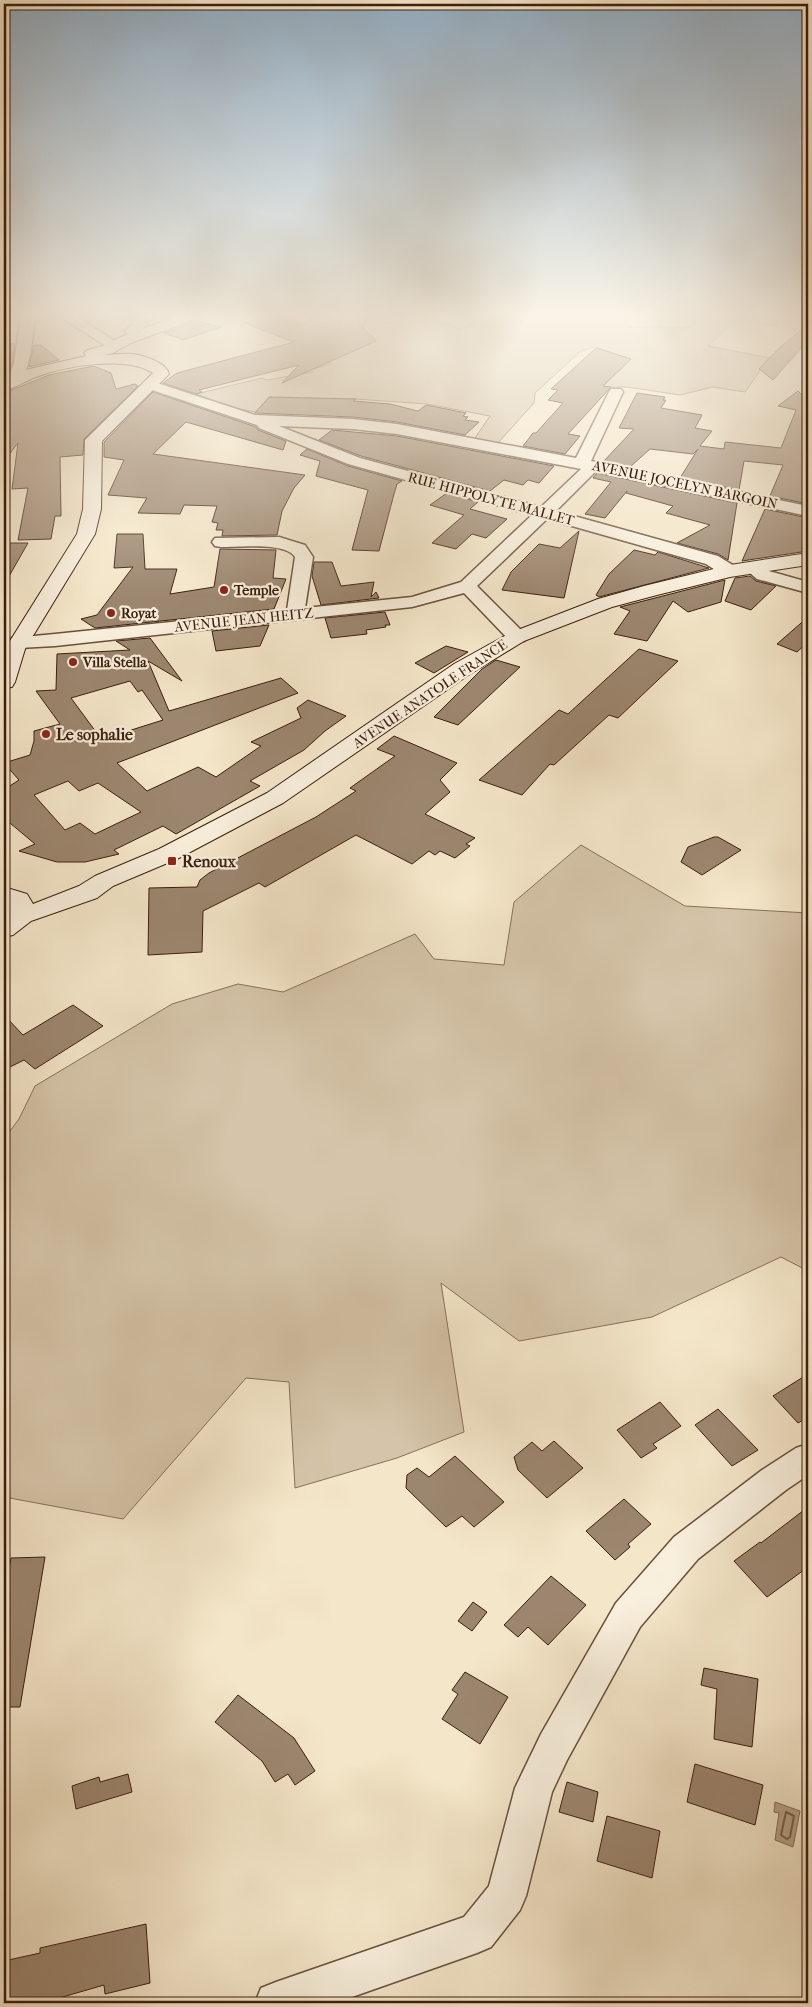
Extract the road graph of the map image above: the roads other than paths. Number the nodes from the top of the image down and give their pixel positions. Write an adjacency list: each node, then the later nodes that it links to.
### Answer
1 (125, 409): 16 (main road)
2 (220, 409): 4 (street, AVENUE JOCELYN BARGOIN)
3 (609, 409): 5 (street, AVENUE JEAN HEITZ)
4 (253, 420): 5 (street, AVENUE JOCELYN BARGOIN); 7 (street, RUE HIPPOLYTE MALLET)
5 (587, 465): 6 (street, AVENUE JOCELYN BARGOIN); 7 (street, AVENUE JEAN HEITZ)
6 (808, 511)
7 (544, 514): 11 (street, RUE HIPPOLYTE MALLET); 12 (street, AVENUE JEAN HEITZ)
8 (221, 542): 14 (street)
9 (808, 559): 10 (main road, AVENUE ANATOLE FRANCE)
10 (753, 568): 11 (main road, AVENUE ANATOLE FRANCE); 13 (street)
11 (730, 571): 15 (main road, AVENUE ANATOLE FRANCE)
12 (467, 586): 14 (street, AVENUE JEAN HEITZ); 15 (street)
13 (808, 588)
14 (295, 615): 16 (street, AVENUE JEAN HEITZ)
15 (517, 637): 18 (main road, AVENUE ANATOLE FRANCE)
16 (19, 642): 17 (main road)
17 (4, 682)
18 (10, 909)
19 (808, 1458): 20 (street)
20 (276, 2003)

